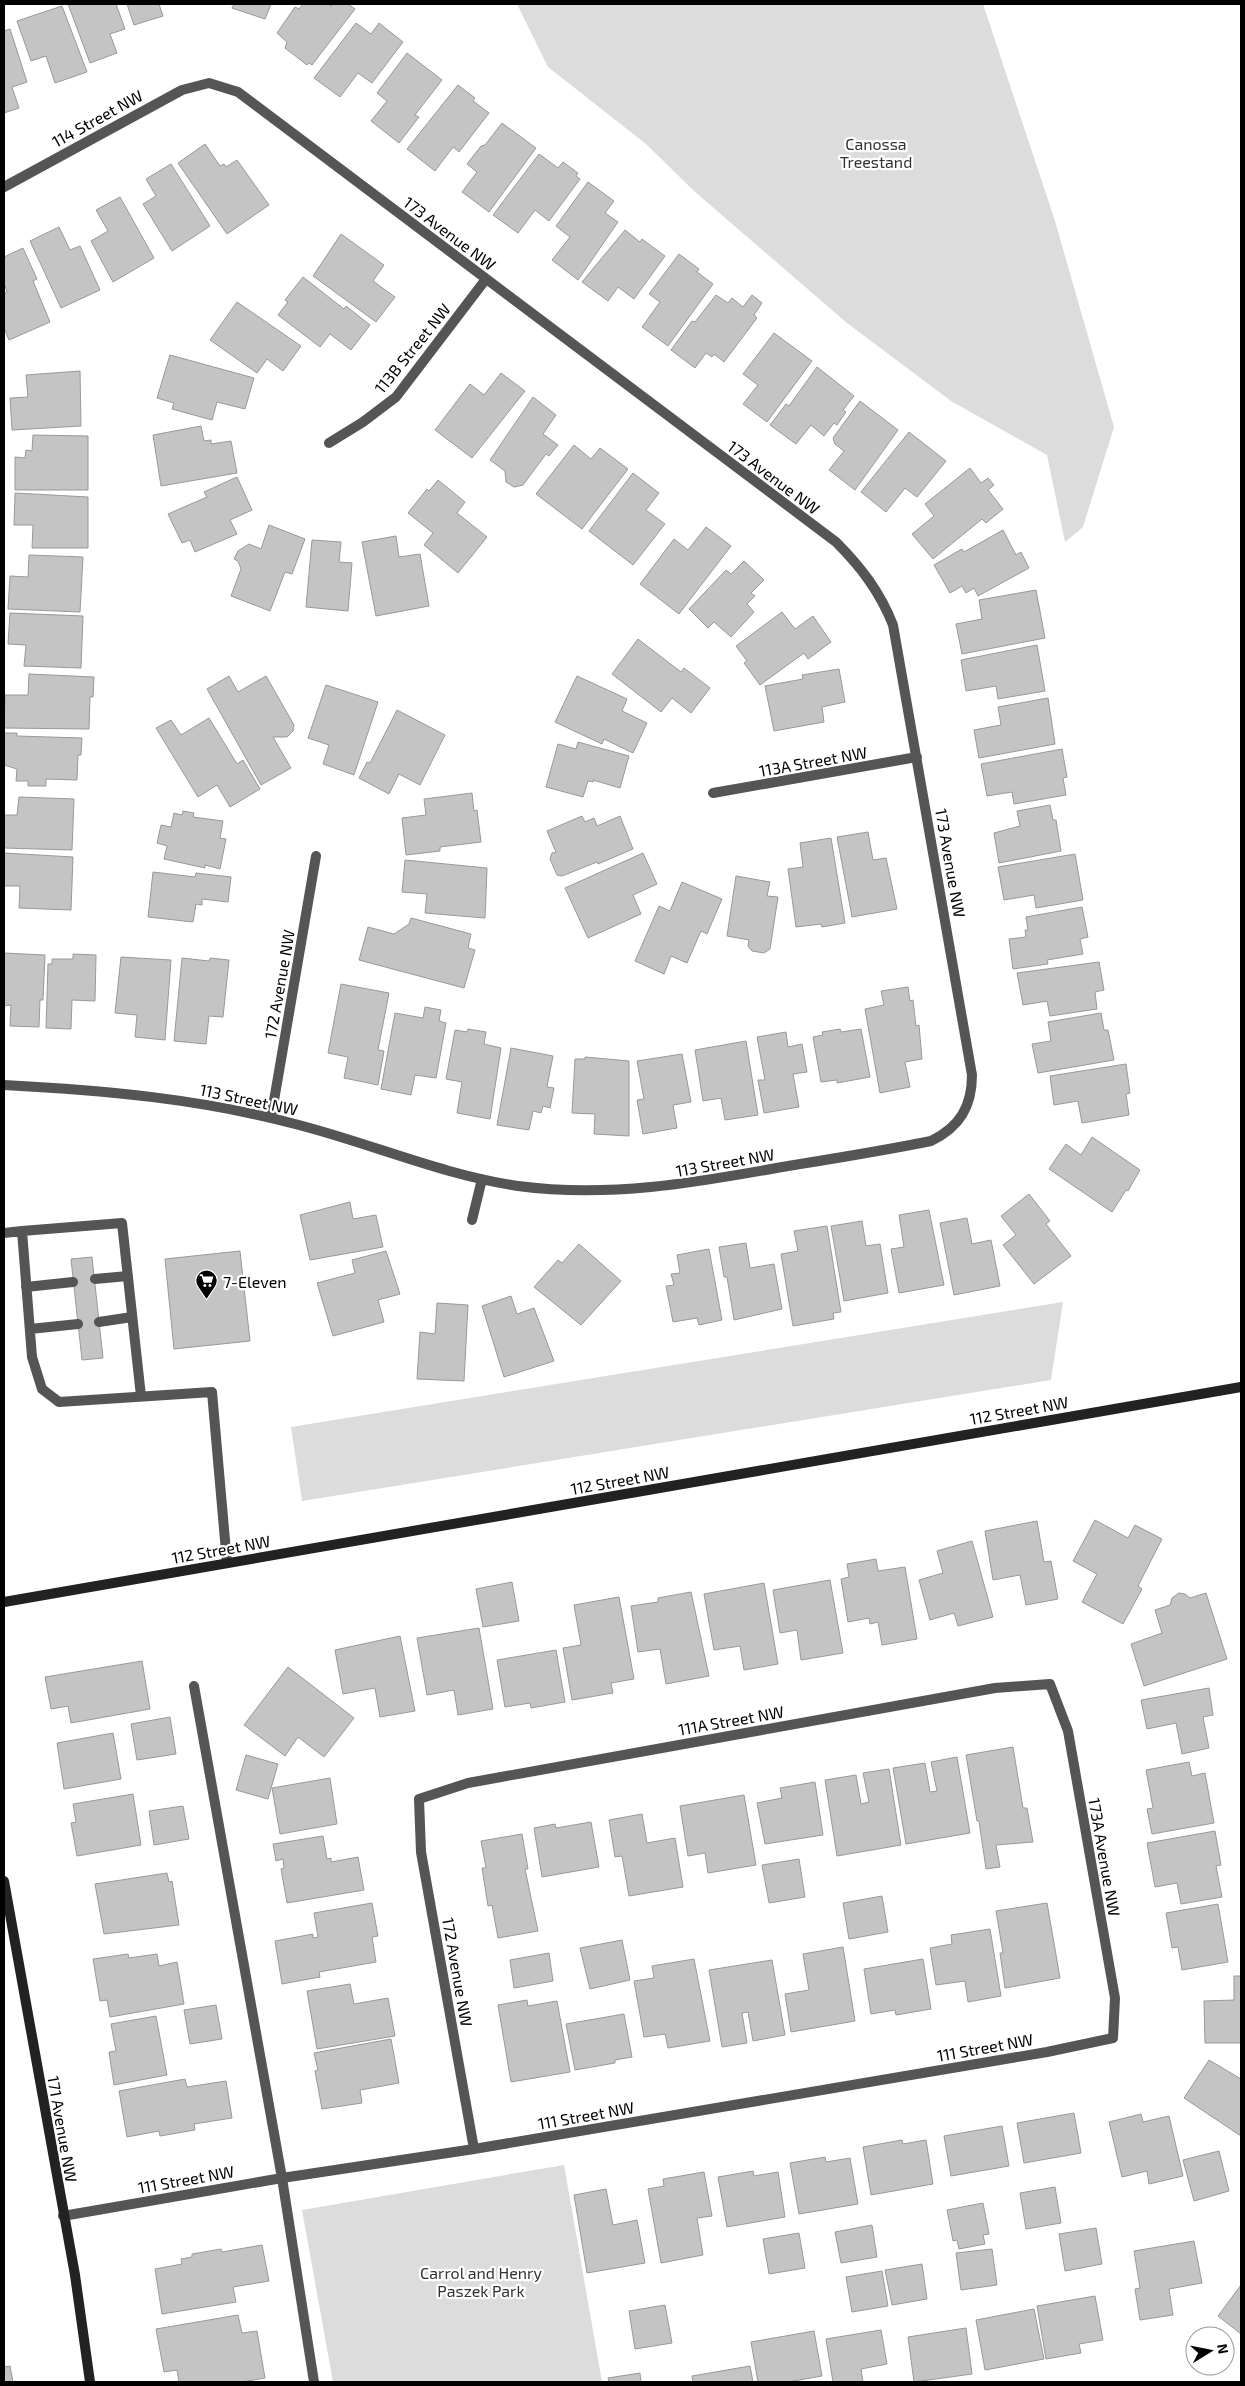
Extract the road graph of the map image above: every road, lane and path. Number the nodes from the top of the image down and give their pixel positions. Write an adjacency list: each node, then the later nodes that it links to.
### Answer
1 (209, 83): 2 (street, 114 Street NW); 3 (street, 173 Avenue NW)
2 (4, 187)
3 (486, 279): 4 (street, 113B Street NW); 5 (street, 173 Avenue NW)
4 (329, 443)
5 (917, 758): 6 (street, 113A Street NW); 9 (street, 173 Avenue NW)
6 (713, 794)
7 (316, 856): 10 (street, 172 Avenue NW)
8 (4, 1086): 10 (street, 113 Street NW)
9 (963, 1116): 11 (street, 113 Street NW)
10 (272, 1118): 11 (street, 113 Street NW)
11 (482, 1179): 12 (street)
12 (472, 1220)
13 (22, 1231): 14 (street); 15 (street); 18 (street)
14 (4, 1232)
15 (128, 1276): 16 (street); 19 (street)
16 (95, 1279)
17 (73, 1282): 18 (street)
18 (26, 1287): 22 (street)
19 (132, 1317): 20 (street); 24 (street)
20 (99, 1322)
21 (78, 1324): 22 (street)
22 (30, 1329): 24 (street)
23 (1241, 1386): 25 (main road, 112 Street NW)
24 (141, 1396): 25 (street)
25 (227, 1563): 26 (main road, 112 Street NW)
26 (4, 1602)
27 (1050, 1684): 29 (street, 111A Street NW); 31 (street, 173A Avenue NW)
28 (194, 1686): 33 (street)
29 (420, 1799): 32 (street, 172 Avenue NW)
30 (4, 1881): 34 (main road, 171 Avenue NW)
31 (1113, 2038): 32 (street, 111 Street NW)
32 (474, 2149): 33 (street, 111 Street NW)
33 (282, 2178): 34 (street, 111 Street NW); 36 (street)
34 (63, 2216): 35 (main road, 171 Avenue NW)
35 (90, 2382)
36 (314, 2382)

